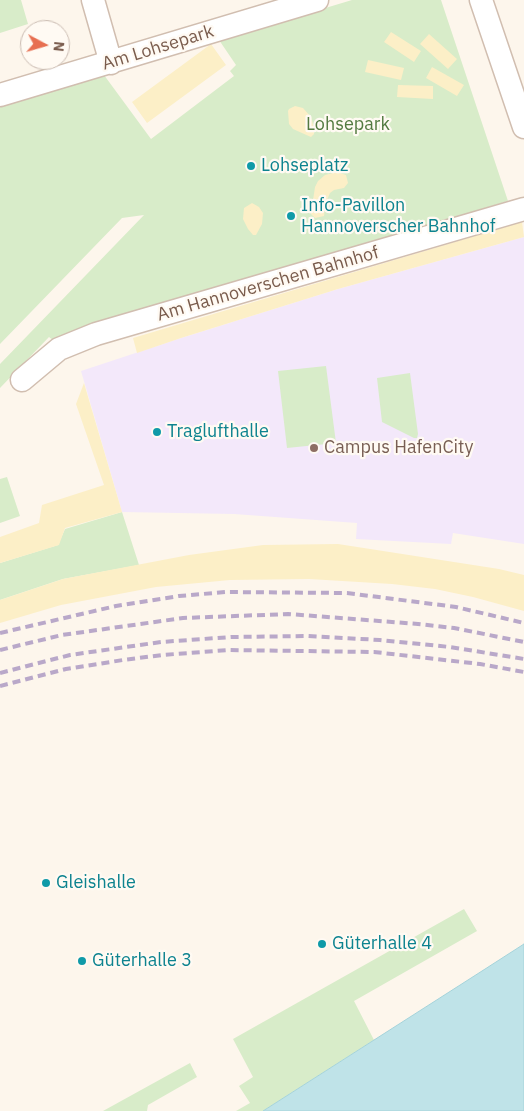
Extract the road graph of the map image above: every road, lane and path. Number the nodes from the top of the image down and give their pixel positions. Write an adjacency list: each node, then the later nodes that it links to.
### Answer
1 (93, 0): 4 (street)
2 (317, 0): 4 (street, Am Lohsepark)
3 (481, 0): 6 (street)
4 (111, 63): 5 (street, Am Lohsepark)
5 (0, 95)
6 (524, 126)
7 (524, 209): 8 (street, Am Hannoverschen Bahnhof)
8 (22, 380)

